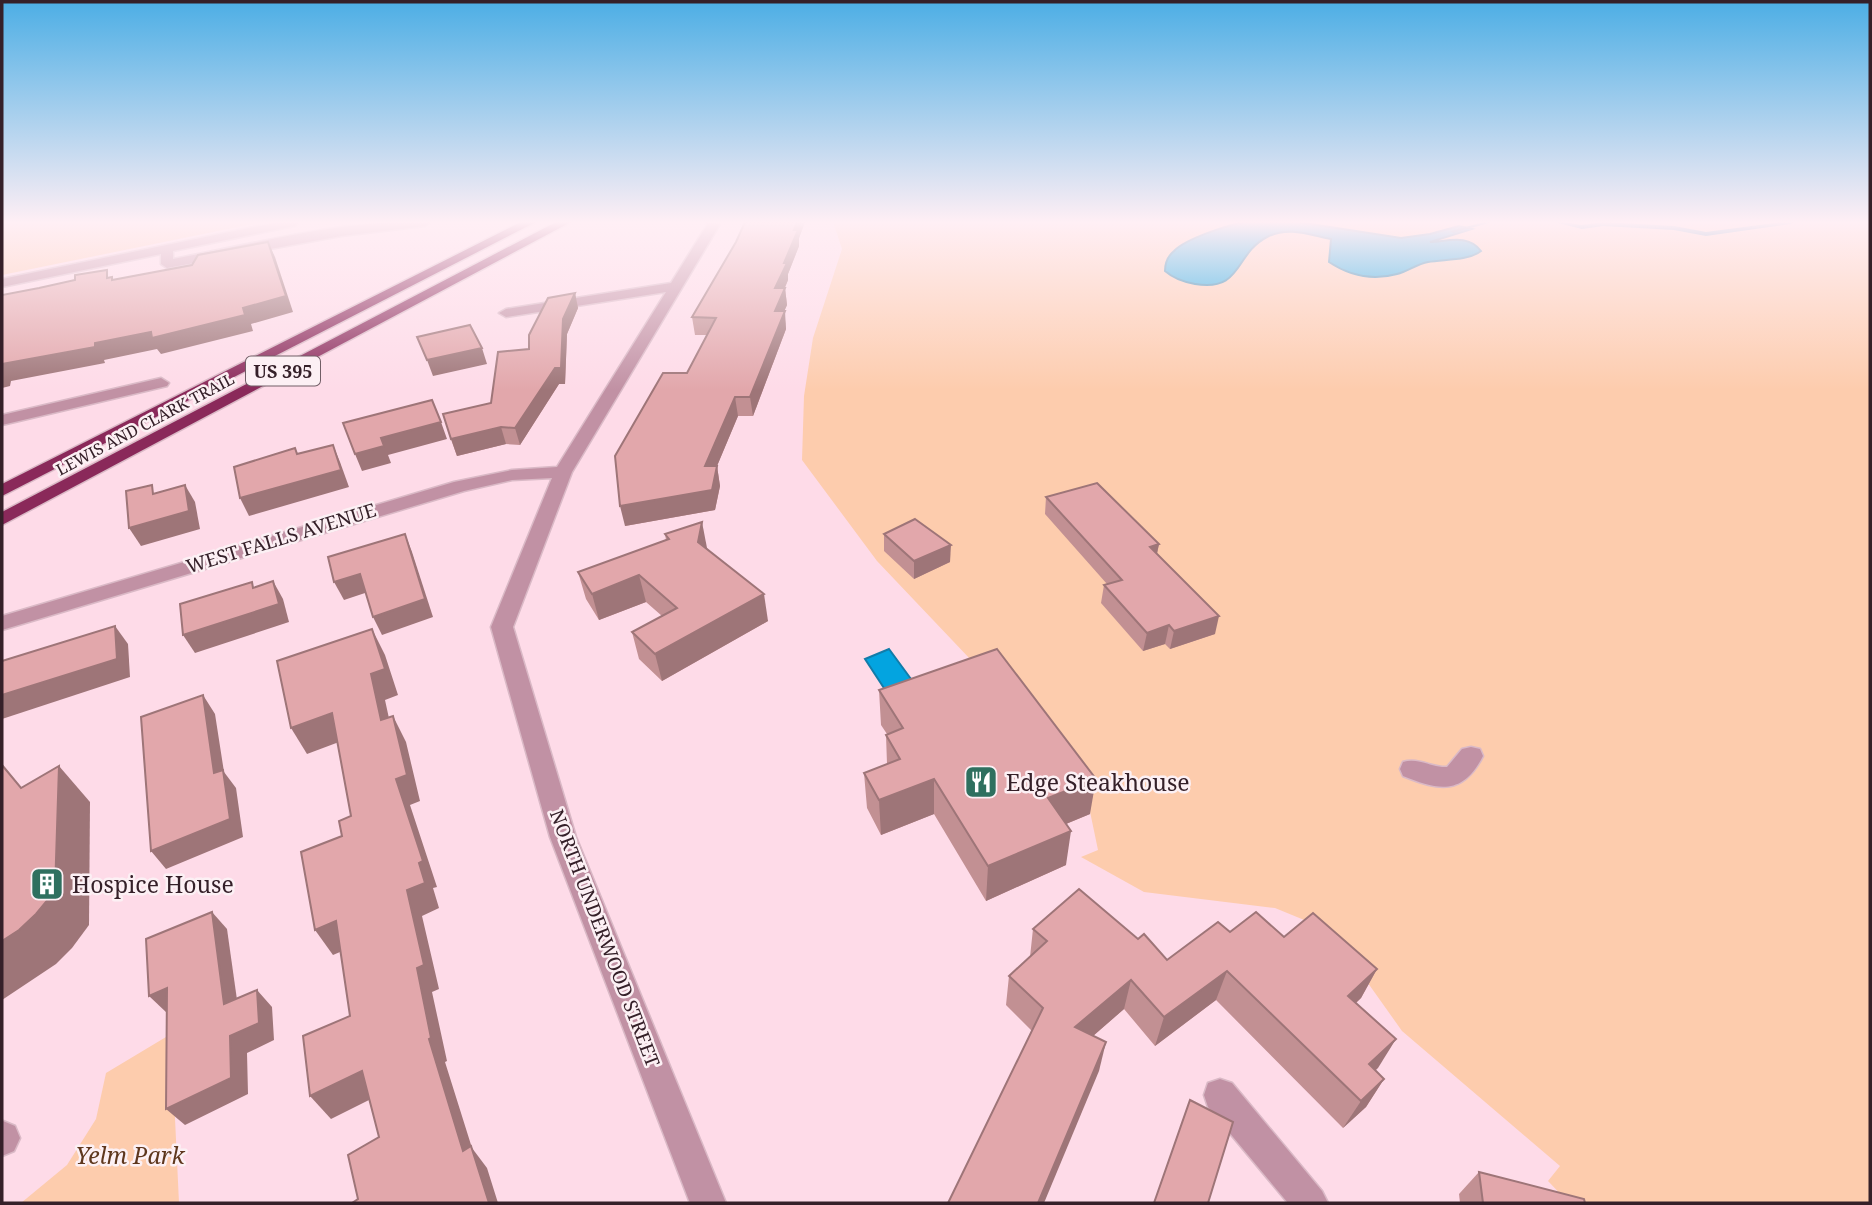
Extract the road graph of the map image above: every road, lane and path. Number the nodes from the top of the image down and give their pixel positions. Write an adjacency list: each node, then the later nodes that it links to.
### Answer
1 (24, 278): 5 (street)
2 (420, 278): 11 (highway, LEWIS AND CLARK TRAIL / US 395)
3 (458, 278): 12 (highway, LEWIS AND CLARK TRAIL / US 395)
4 (680, 278): 6 (street, NORTH UNDERWOOD STREET)
5 (2, 283)
6 (674, 287): 7 (street); 10 (street, NORTH UNDERWOOD STREET)
7 (506, 313)
8 (161, 383): 9 (street)
9 (2, 420)
10 (563, 472): 13 (street, WEST FALLS AVENUE); 17 (street, NORTH UNDERWOOD STREET)
11 (2, 491)
12 (2, 519)
13 (2, 622)
14 (1471, 756): 15 (street)
15 (1412, 769)
16 (1220, 1095): 18 (street)
17 (708, 1203)
18 (1310, 1203)

